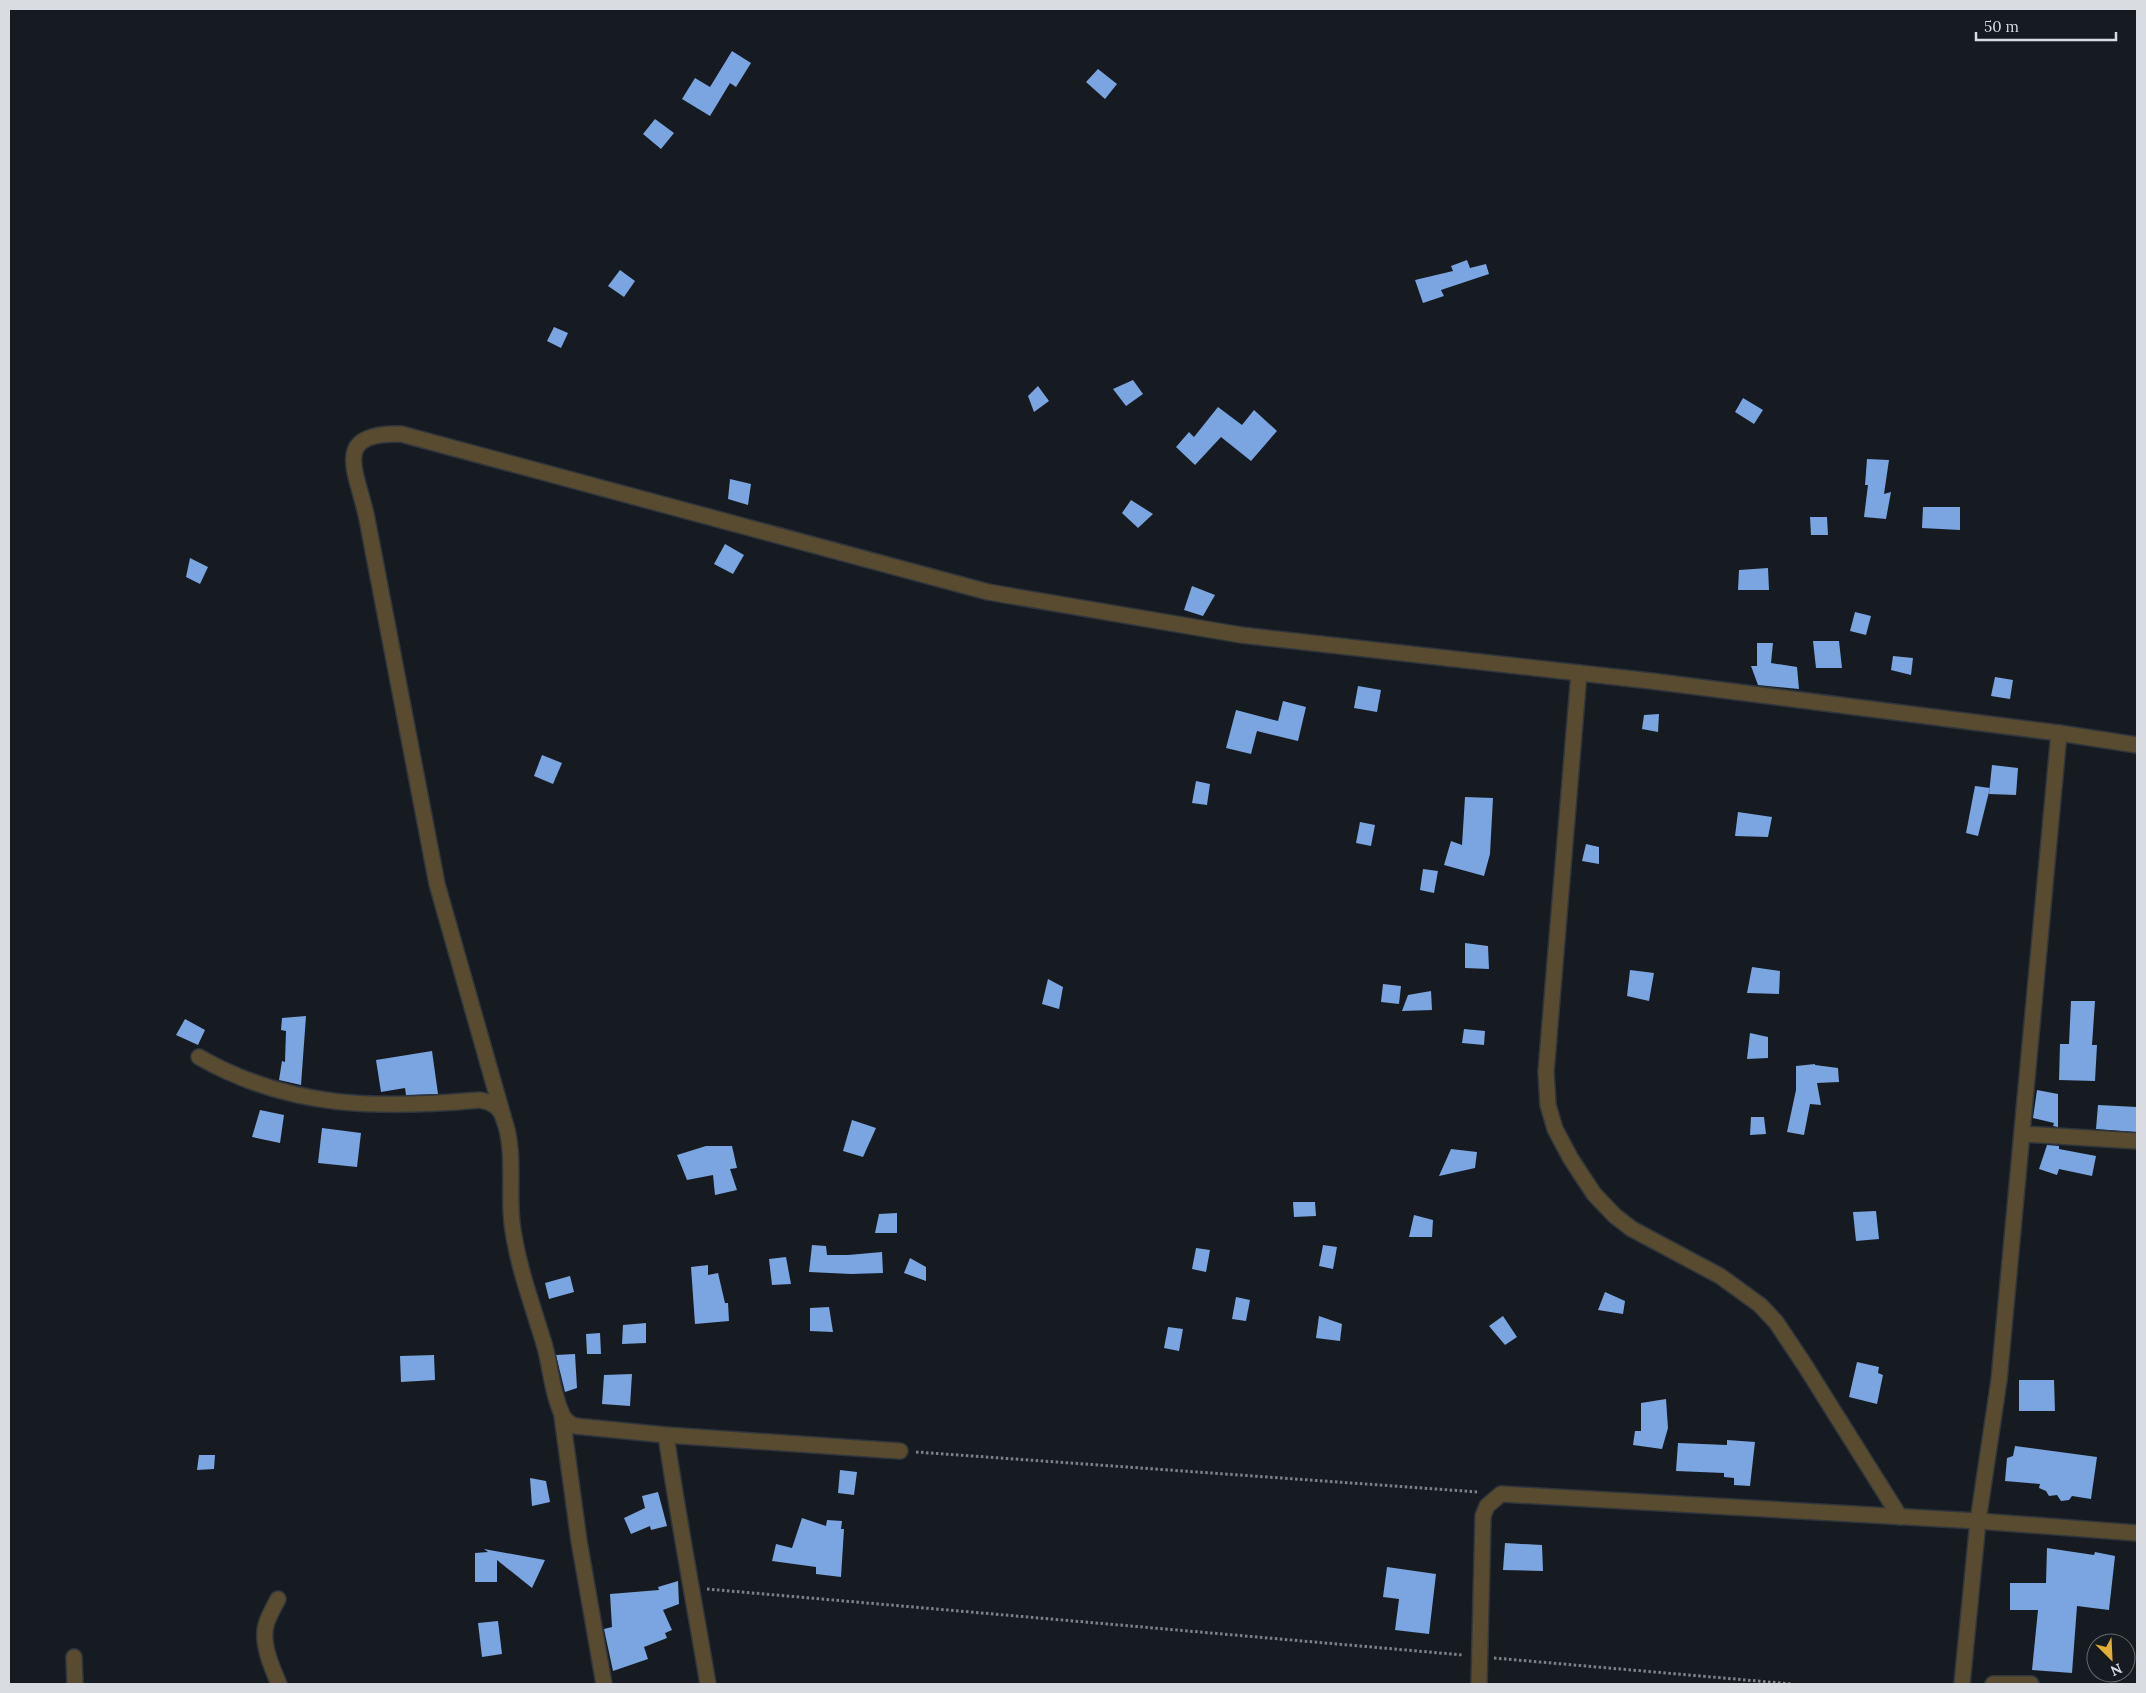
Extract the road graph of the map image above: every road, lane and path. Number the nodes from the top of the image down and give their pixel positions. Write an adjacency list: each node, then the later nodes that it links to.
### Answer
1 (1579, 673): 2 (street); 5 (street); 12 (street)
2 (2059, 733): 3 (street); 6 (street)
3 (2137, 745)
4 (199, 1057): 5 (street)
5 (503, 1116): 8 (street)
6 (2023, 1134): 7 (street); 13 (street)
7 (2137, 1141)
8 (562, 1416): 9 (street); 21 (street)
9 (666, 1435): 10 (street); 15 (street)
10 (900, 1451): 11 (path)
11 (1501, 1494): 12 (street); 18 (street)
12 (1900, 1517): 13 (street)
13 (1978, 1521): 14 (street); 25 (street)
14 (2137, 1532)
15 (692, 1588): 18 (path); 22 (street)
16 (278, 1599): 20 (street)
17 (74, 1657): 19 (street)
18 (1480, 1657): 23 (street); 24 (path)
19 (75, 1684)
20 (279, 1684)
21 (604, 1684)
22 (708, 1684)
23 (1479, 1684)
24 (1792, 1684)
25 (1962, 1684)
26 (1993, 1684): 27 (street)
27 (2031, 1684)

